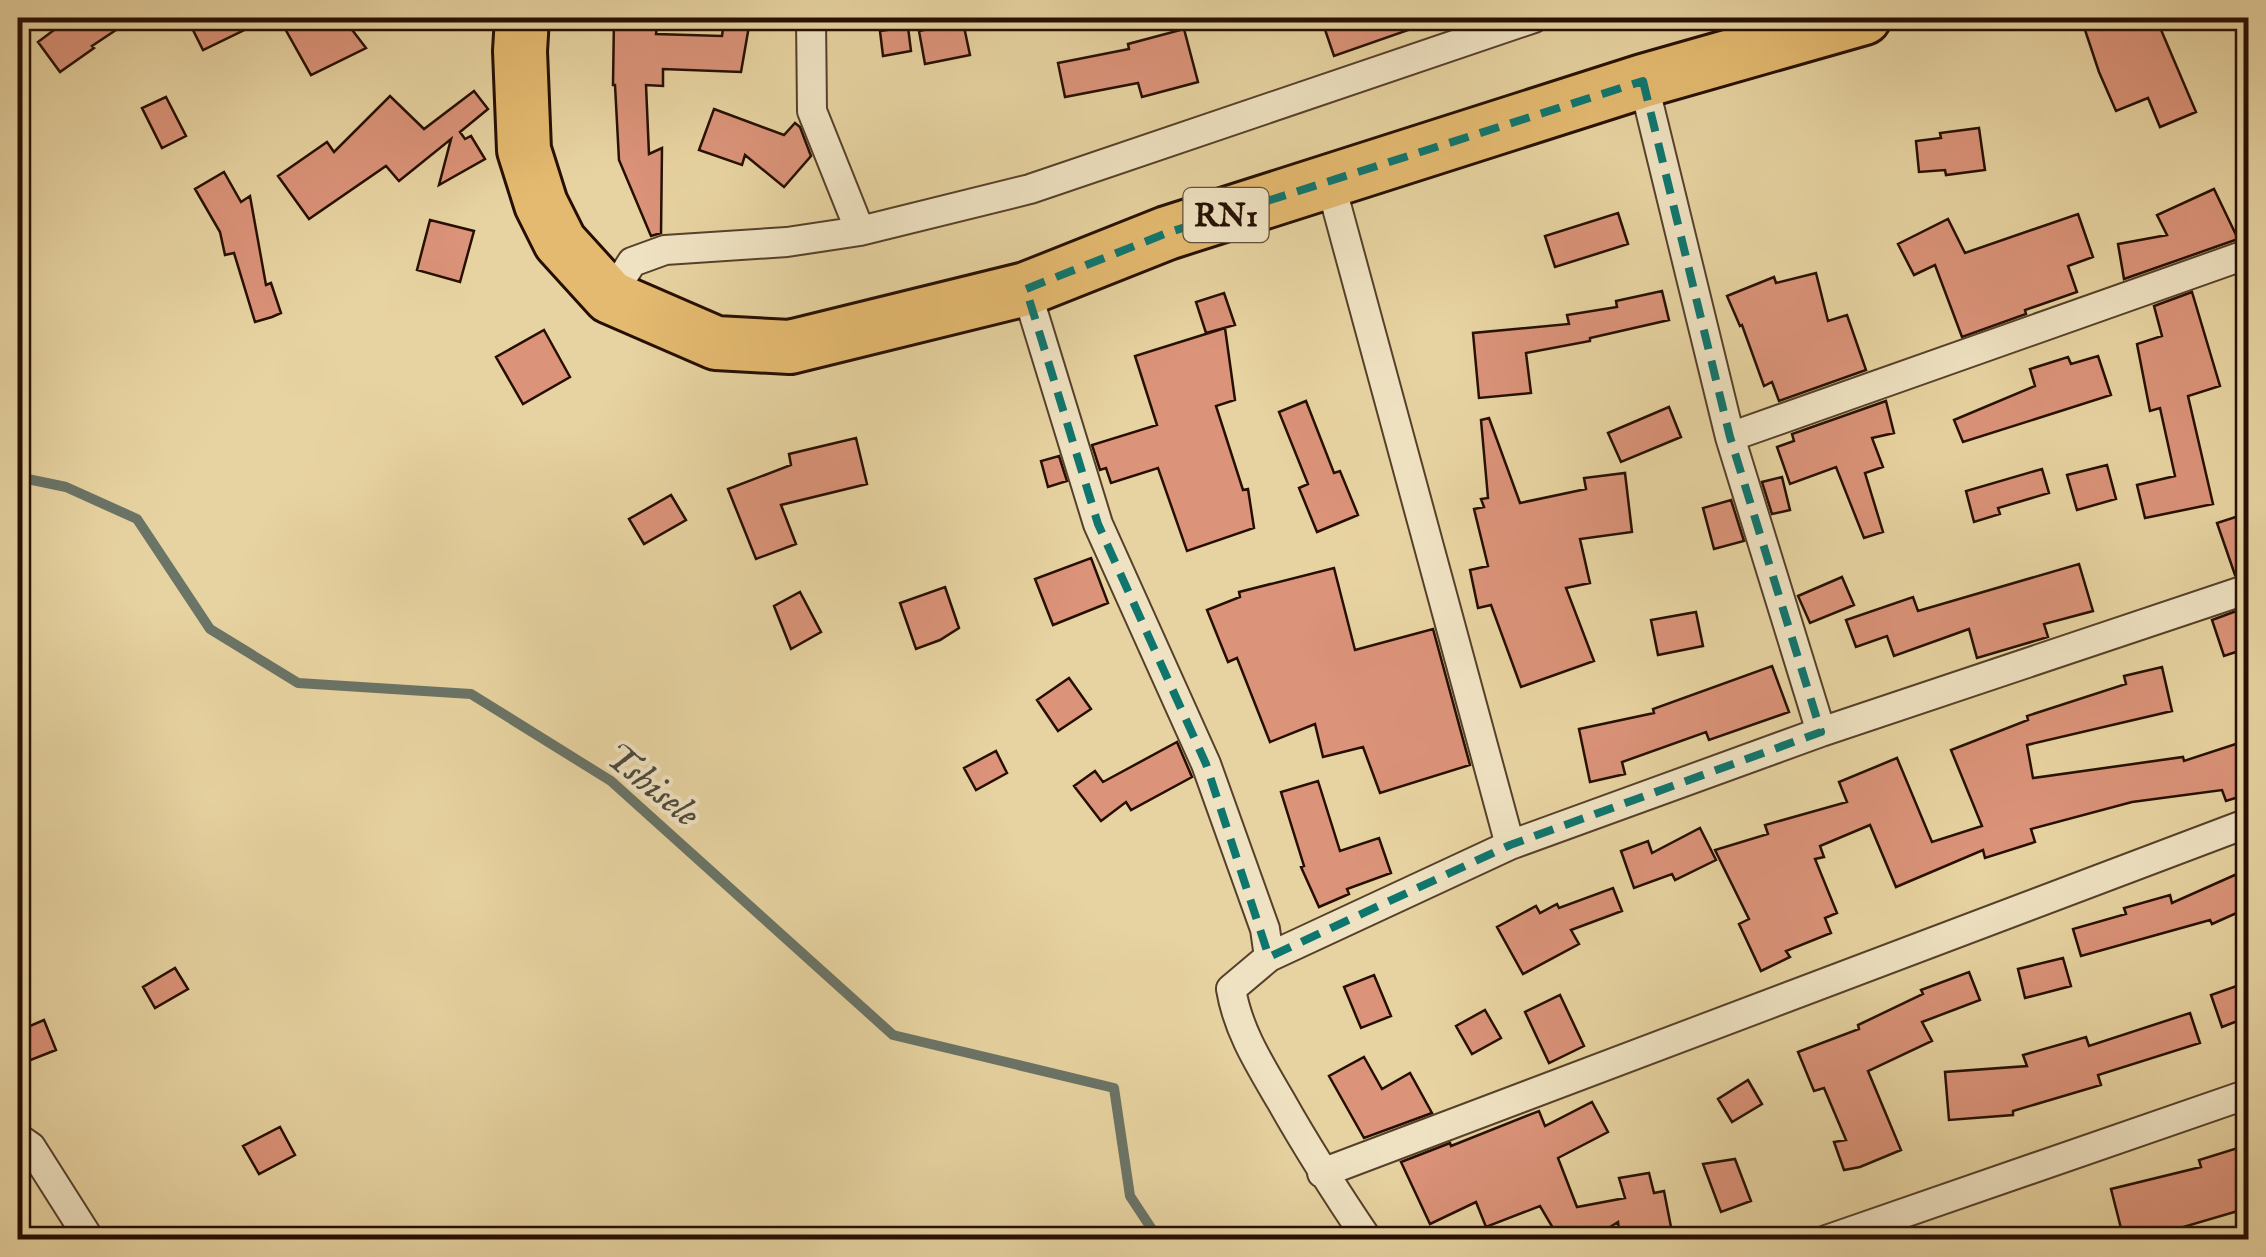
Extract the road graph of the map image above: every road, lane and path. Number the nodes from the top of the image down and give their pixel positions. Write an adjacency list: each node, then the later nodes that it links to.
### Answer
1 (522, 18): 10 (highway, RN1)
2 (811, 18): 7 (street)
3 (1529, 18): 7 (street)
4 (1864, 18): 5 (highway, RN1)
5 (1643, 81): 6 (highway, RN1); 11 (street)
6 (1330, 182): 9 (highway, RN1); 15 (street)
7 (860, 231): 10 (street)
8 (2248, 254): 11 (street)
9 (1026, 290): 10 (highway, RN1); 16 (street)
10 (610, 297)
11 (1730, 437): 13 (street)
12 (2248, 589): 13 (street)
13 (1821, 732): 15 (street)
14 (2248, 823): 19 (street)
15 (1510, 845): 16 (street)
16 (1269, 957): 19 (street)
17 (2248, 1094): 22 (street)
18 (18, 1138): 20 (street)
19 (1322, 1173): 21 (street)
20 (90, 1240)
21 (1368, 1240)
22 (1826, 1240)

